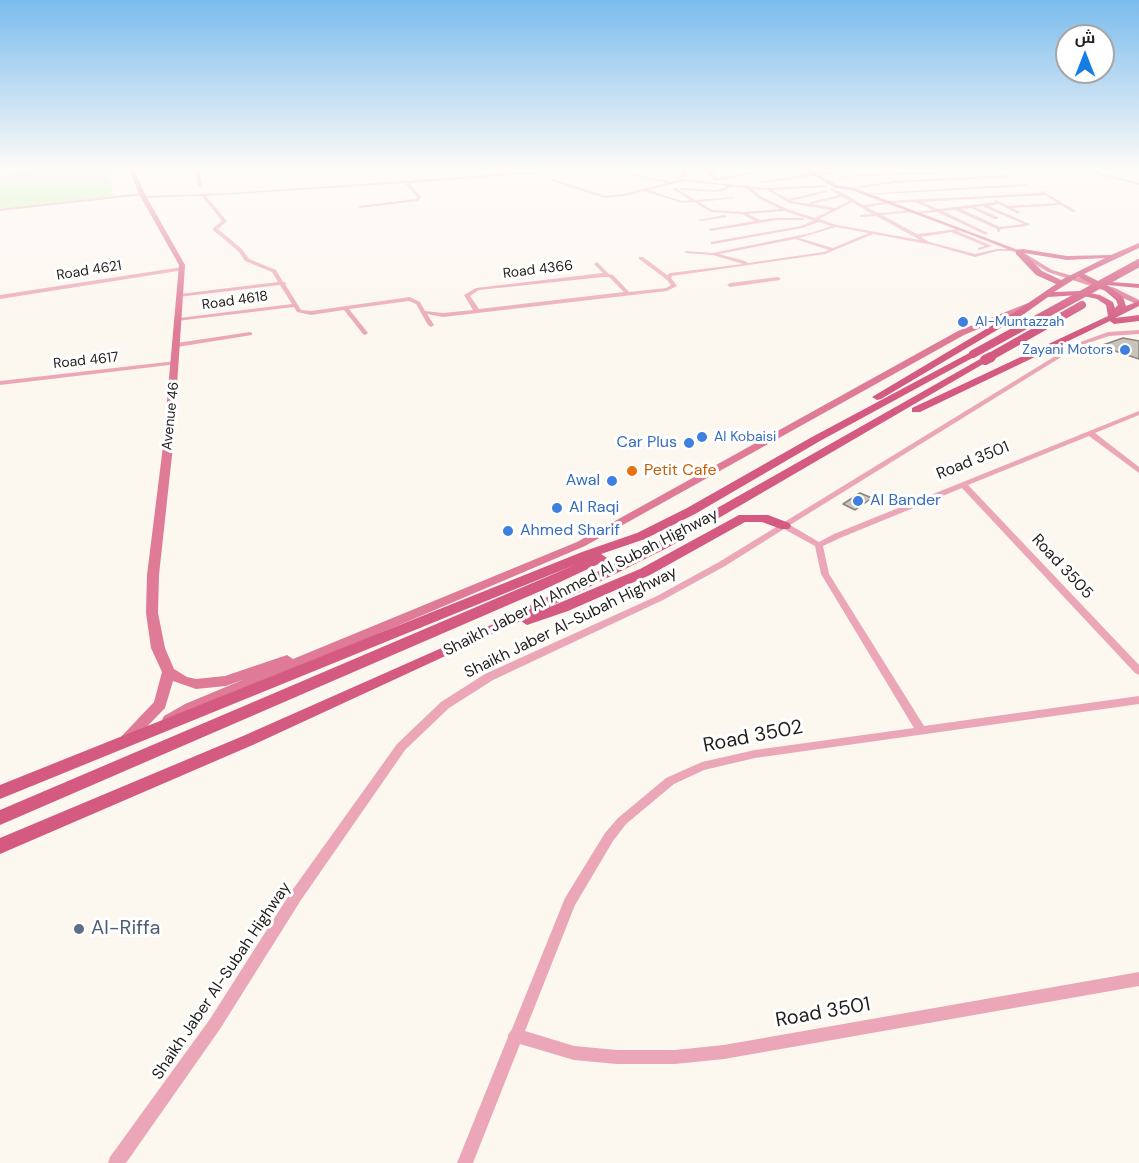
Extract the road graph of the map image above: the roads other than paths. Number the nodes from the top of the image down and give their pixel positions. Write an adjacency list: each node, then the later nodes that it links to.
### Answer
1 (159, 223): 39 (street, Avenue 46)
2 (222, 223): 49 (street, Road 4618)
3 (750, 223): 12 (street)
4 (809, 223): 21 (street)
5 (827, 223): 13 (street)
6 (895, 223): 19 (street)
7 (954, 223): 14 (street)
8 (960, 223): 14 (street)
9 (974, 223): 14 (street)
10 (988, 223): 15 (street)
11 (1025, 223): 15 (street)
12 (744, 224): 16 (street)
13 (836, 226): 18 (street); 22 (street)
14 (964, 226): 17 (street); 20 (street)
15 (999, 228): 20 (street)
16 (711, 230)
17 (952, 231): 19 (street); 31 (street)
18 (872, 234): 25 (street); 27 (street)
19 (916, 236): 25 (street)
20 (983, 236): 28 (street)
21 (746, 237): 23 (street); 24 (street)
22 (794, 238): 24 (street); 27 (street)
23 (713, 243)
24 (763, 243): 30 (street)
25 (929, 243): 31 (street)
26 (1136, 246): 32 (main road)
27 (832, 249): 37 (street)
28 (1019, 251): 31 (street); 32 (main road); 44 (street); 52 (main road)
29 (686, 252): 30 (street)
30 (713, 254): 37 (street)
31 (968, 254)
32 (1119, 255): 34 (main road)
33 (641, 258): 45 (street)
34 (1105, 261): 38 (main road); 48 (main road)
35 (1139, 263): 76 (main road, bridge)
36 (597, 264): 43 (street)
37 (747, 265): 40 (street)
38 (1095, 266): 44 (main road); 55 (main road)
39 (182, 269): 59 (street, Avenue 46); 60 (street, Road 4621)
40 (727, 269): 42 (street); 45 (street)
41 (1139, 272): 76 (main road, Shaikh Jaber Al Ahmed Al Subah Highway, bridge)
42 (733, 273)
43 (607, 275): 56 (street); 65 (street, Road 4366)
44 (1075, 276): 52 (main road); 55 (street); 55 (main road)
45 (668, 278): 53 (street)
46 (740, 278): 50 (street)
47 (778, 279): 50 (street)
48 (1139, 280)
49 (284, 283): 59 (street, Road 4618); 62 (street, Road 4618)
50 (747, 283): 51 (street)
51 (730, 285)
52 (1060, 285): 55 (main road); 58 (main road)
53 (674, 286): 56 (street, Road 4366); 57 (street)
54 (1139, 286): 55 (main road)
55 (1116, 288): 61 (main road); 67 (main road)
56 (627, 293): 65 (street, Road 4366)
57 (682, 294)
58 (1048, 295): 63 (main road); 67 (main road)
59 (180, 296): 69 (street, Avenue 46)
60 (0, 297)
61 (1137, 300): 67 (main road)
62 (295, 305): 64 (street, Road 4618); 69 (street, Road 4618)
63 (1031, 305): 82 (main road); 89 (street)
64 (345, 308): 66 (street, Road 4618); 71 (street)
65 (477, 311): 66 (street, Road 4366)
66 (424, 312): 70 (street)
67 (1112, 316): 74 (main road)
68 (1139, 318): 74 (main road)
69 (179, 320): 75 (street, Avenue 46)
70 (431, 325)
71 (365, 333)
72 (1139, 333): 85 (street, Shaikh Jaber Al-Subah Highway)
73 (250, 334): 75 (street)
74 (1062, 342): 80 (main road)
75 (177, 345): 77 (street, Avenue 46)
76 (979, 357): 80 (main road, Shaikh Jaber Al Ahmed Al Subah Highway); 82 (main road, Shaikh Jaber Al Ahmed Al Subah Highway)
77 (176, 363): 78 (street, Road 4617); 91 (street, Avenue 46)
78 (0, 383)
79 (1139, 413): 81 (street, Road 3501)
80 (872, 427): 88 (main road, Shaikh Jaber Al Ahmed Al Subah Highway)
81 (1090, 433): 83 (street); 84 (street, Road 3501)
82 (816, 439): 86 (main road, Shaikh Jaber Al Ahmed Al Subah Highway)
83 (1139, 471)
84 (963, 484): 87 (street, Road 3501); 90 (street, Road 3505)
85 (785, 526): 87 (street); 88 (main road); 101 (street, Shaikh Jaber Al-Subah Highway)
86 (641, 536): 93 (main road, Shaikh Jaber Al Ahmed Al Subah Highway); 97 (main road)
87 (819, 545): 94 (street)
88 (477, 638): 98 (main road, Shaikh Jaber Al Ahmed Al Subah Highway)
89 (345, 644): 91 (street); 93 (street)
90 (1139, 671)
91 (169, 672): 95 (street)
92 (1139, 700): 94 (street, Road 3502)
93 (161, 726): 95 (main road, Shaikh Jaber Al Ahmed Al Subah Highway)
94 (921, 730): 100 (street, Road 3502)
95 (126, 739): 96 (main road, Shaikh Jaber Al Ahmed Al Subah Highway)
96 (0, 792)
97 (0, 818)
98 (0, 846)
99 (1139, 979): 100 (street, Road 3501)
100 (515, 1035): 102 (street, Road 3502)
101 (116, 1163)
102 (465, 1163)

